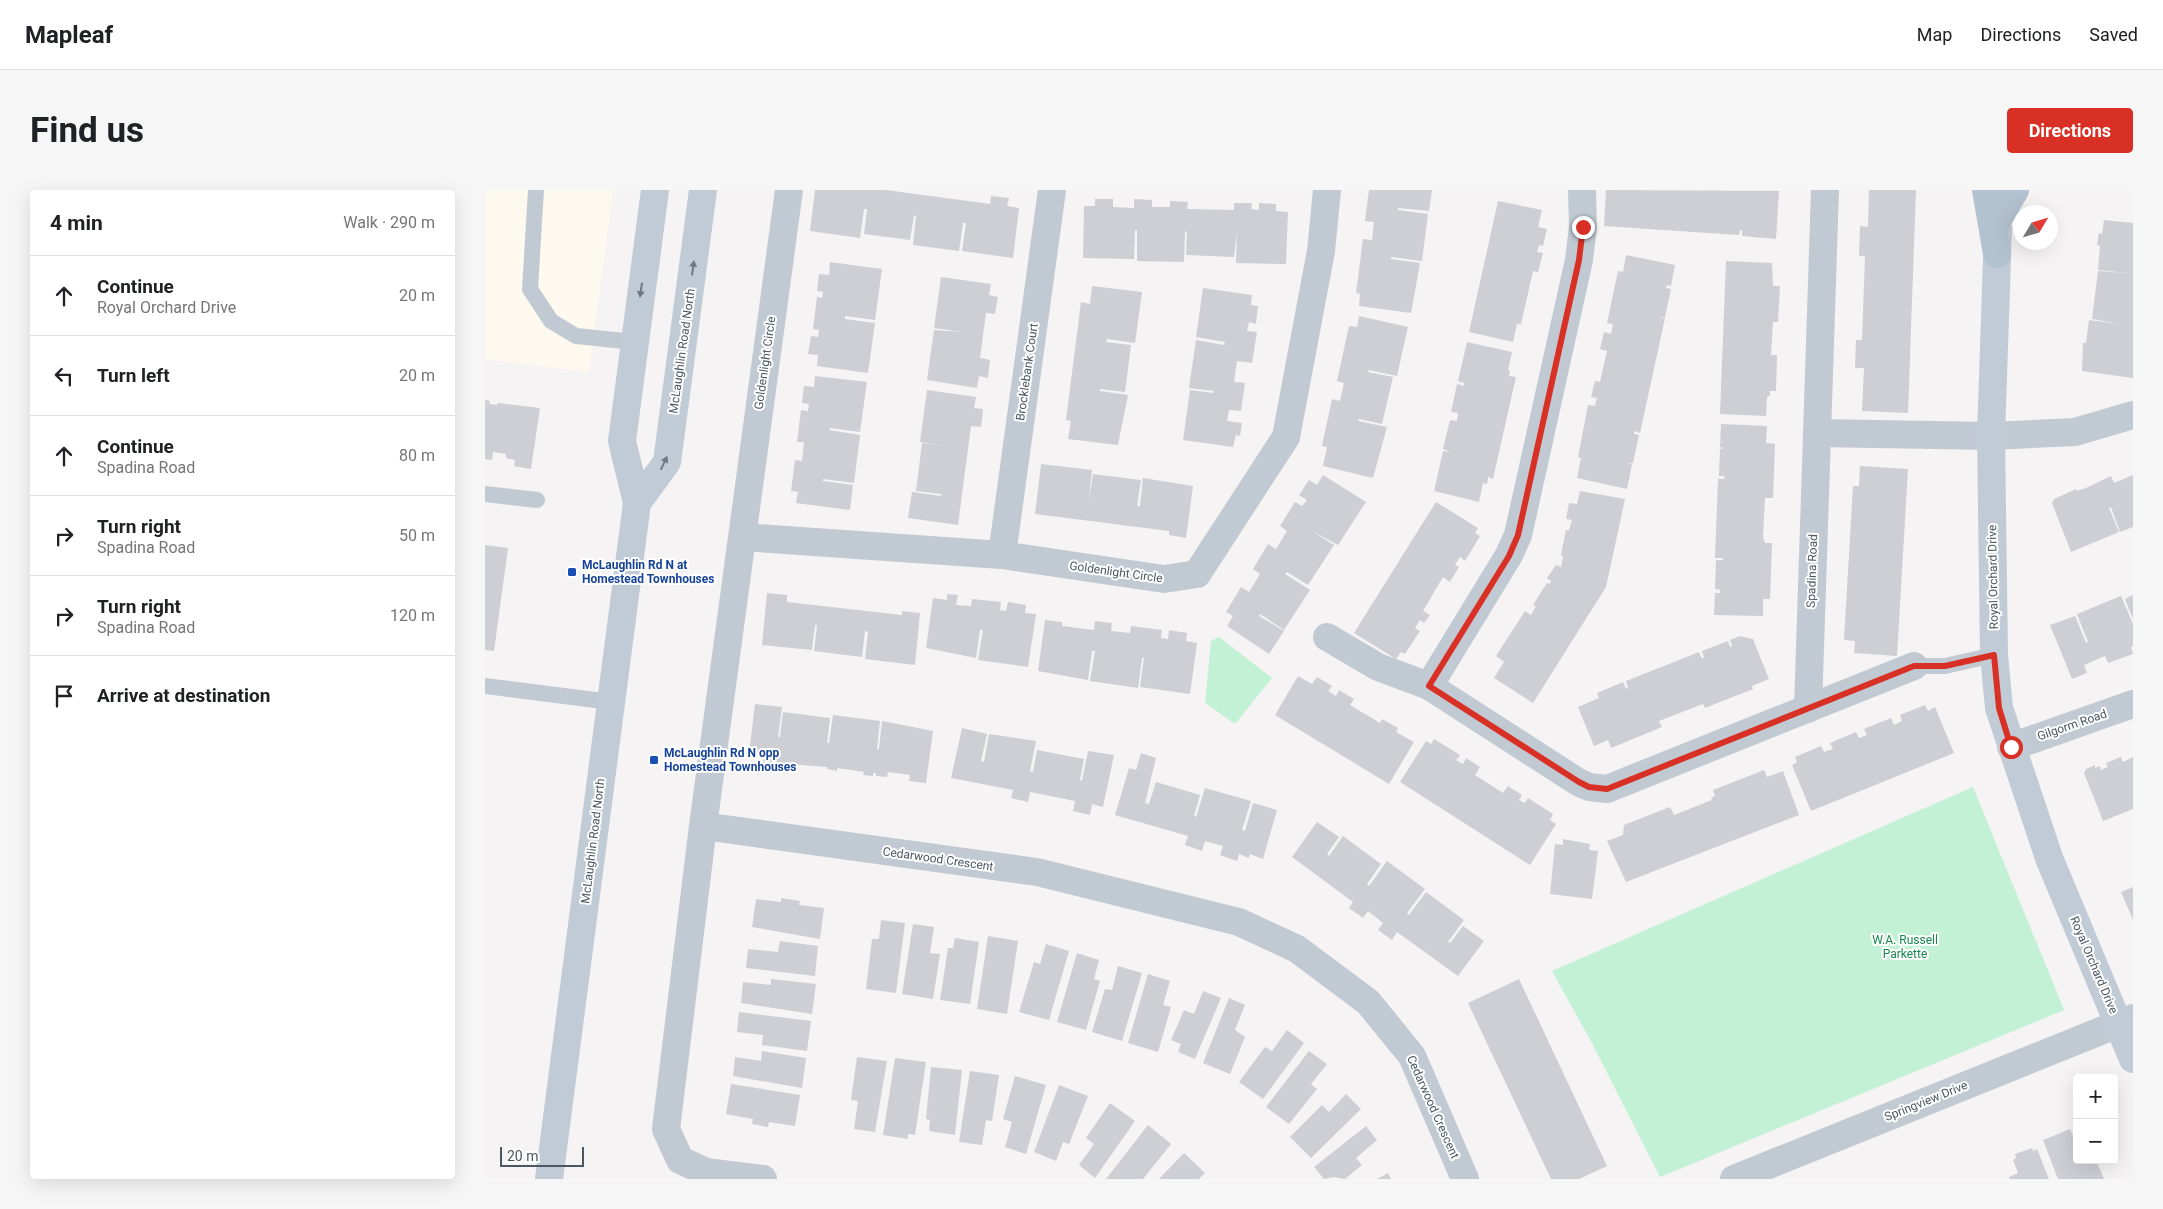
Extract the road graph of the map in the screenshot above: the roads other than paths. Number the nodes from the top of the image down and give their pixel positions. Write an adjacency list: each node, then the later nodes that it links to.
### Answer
1 (536, 190): 14 (lane)
2 (655, 190): 14 (main road, McLaughlin Road North, one-way to 14)
3 (703, 190): 20 (main road, McLaughlin Road North, one-way to 3)
4 (789, 190): 21 (street, Goldenlight Circle)
5 (1052, 190): 22 (street, Brocklebank Court)
6 (1327, 190): 22 (street, Goldenlight Circle)
7 (1582, 190): 27 (street)
8 (1825, 190): 16 (street, Spadina Road)
9 (1986, 190): 13 (main road)
10 (2001, 190): 12 (main road, Royal Orchard Drive)
11 (2015, 190): 12 (main road)
12 (1999, 217): 13 (main road, Royal Orchard Drive)
13 (1997, 254): 17 (main road, Royal Orchard Drive)
14 (634, 342): 20 (main road, McLaughlin Road North)
15 (2133, 414): 17 (street)
16 (1817, 433): 17 (street); 30 (street, Spadina Road)
17 (1991, 436): 24 (main road, Royal Orchard Drive)
18 (485, 494): 19 (lane)
19 (537, 500)
20 (637, 503): 28 (main road, McLaughlin Road North)
21 (742, 537): 22 (street, Goldenlight Circle); 32 (street, Goldenlight Circle)
22 (1002, 555)
23 (1327, 636): 27 (street)
24 (1994, 655): 25 (lane); 31 (main road, Royal Orchard Drive)
25 (1914, 666): 30 (street)
26 (485, 686): 28 (lane)
27 (1429, 686): 30 (street)
28 (611, 702): 35 (main road, McLaughlin Road North)
29 (2133, 704): 31 (street, Gilgorm Road)
30 (1808, 709)
31 (2011, 747): 33 (main road, Royal Orchard Drive)
32 (703, 826): 36 (street); 37 (street, Cedarwood Crescent)
33 (2126, 1021): 34 (main road, Royal Orchard Drive); 38 (street, Springview Drive)
34 (2133, 1059)
35 (549, 1179)
36 (763, 1179)
37 (1465, 1179)
38 (1734, 1179)

